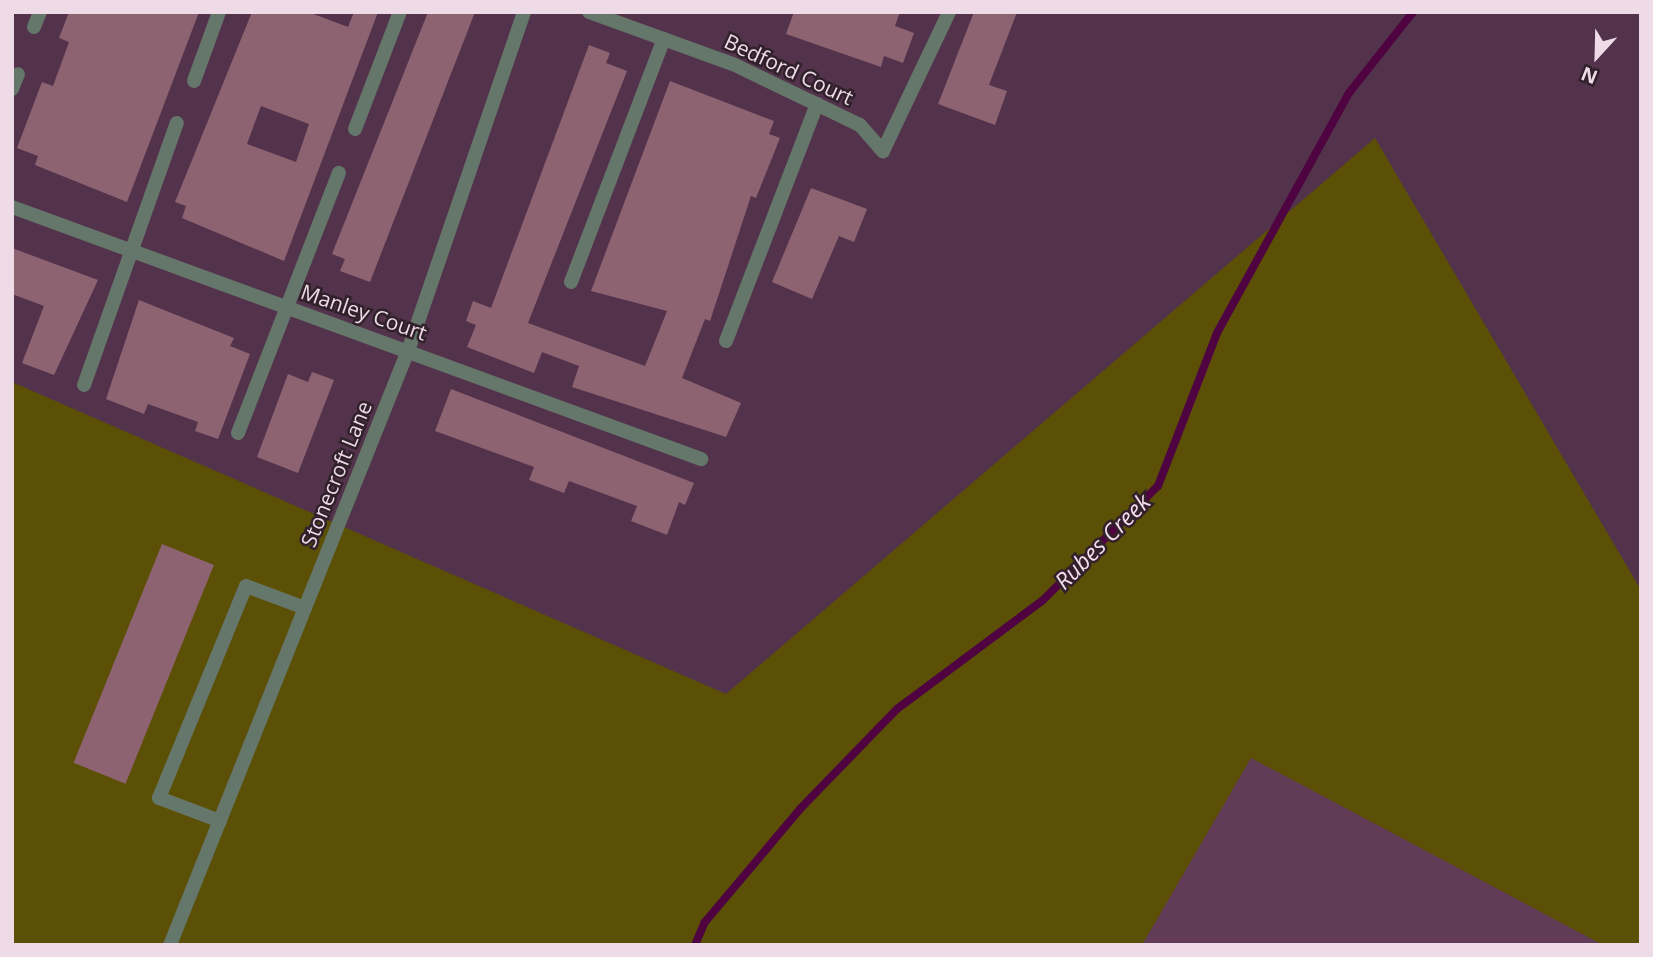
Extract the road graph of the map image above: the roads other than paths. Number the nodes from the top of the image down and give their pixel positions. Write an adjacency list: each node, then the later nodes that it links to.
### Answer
1 (40, 12): 7 (street)
2 (219, 12): 10 (street)
3 (400, 12): 14 (street)
4 (524, 12): 21 (street, Stonecroft Lane)
5 (589, 12): 8 (street, Bedford Court)
6 (949, 12): 12 (street, Bedford Court)
7 (34, 27)
8 (664, 39): 12 (street, Bedford Court); 18 (street)
9 (18, 74): 11 (street)
10 (194, 81)
11 (12, 89)
12 (817, 104): 20 (street)
13 (177, 123): 17 (street)
14 (355, 129)
15 (339, 173): 19 (street)
16 (12, 207): 17 (street, Manley Court)
17 (130, 250): 19 (street, Manley Court); 22 (street)
18 (571, 282)
19 (288, 307): 21 (street, Manley Court); 23 (street)
20 (726, 341)
21 (409, 348): 24 (street, Manley Court); 25 (street, Stonecroft Lane)
22 (84, 385)
23 (238, 433)
24 (701, 459)
25 (305, 608): 26 (street, Stonecroft Lane); 26 (street)
26 (220, 821): 27 (street, Stonecroft Lane)
27 (170, 945)

